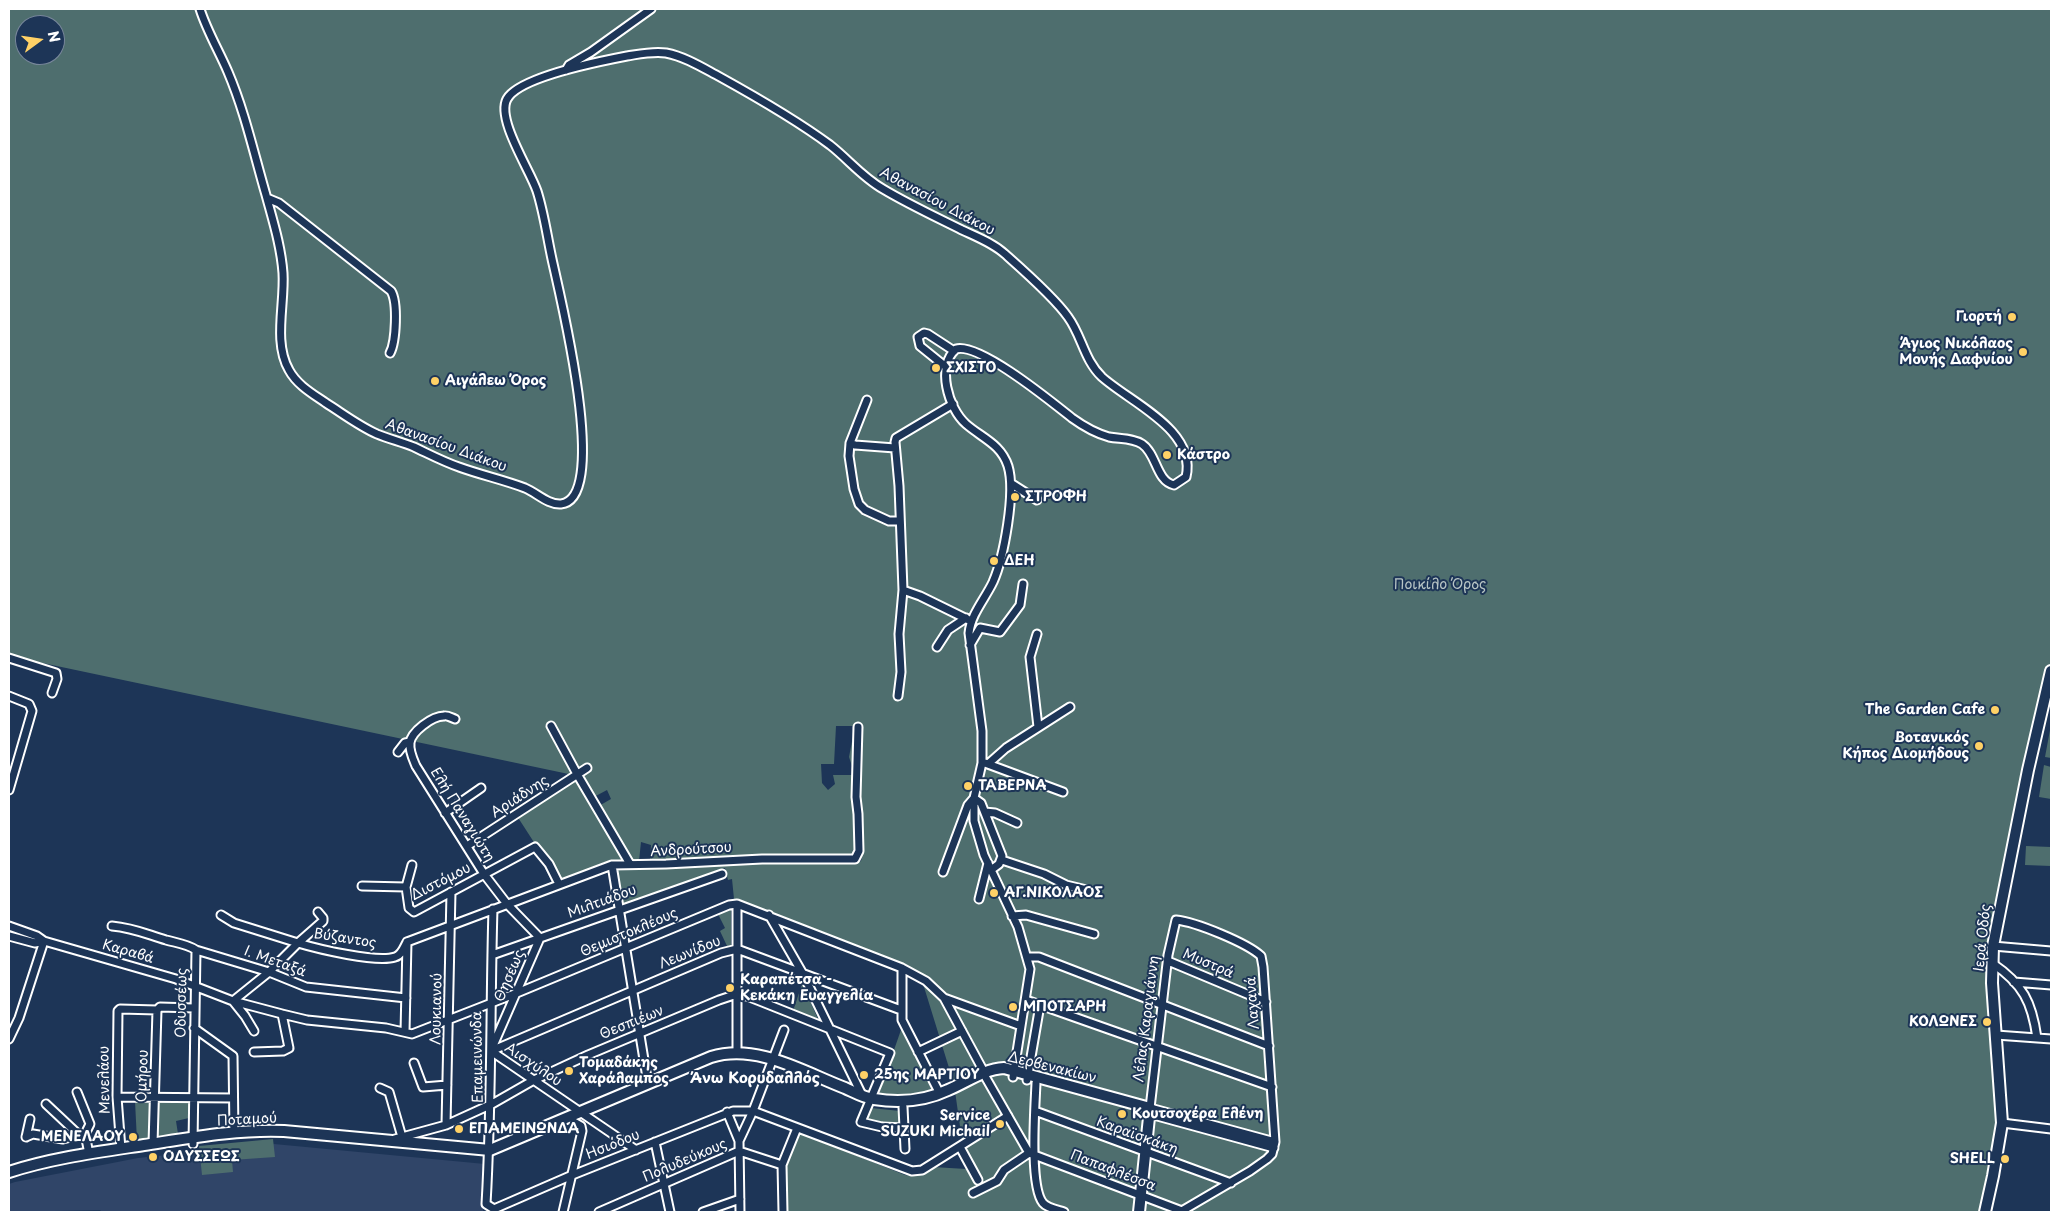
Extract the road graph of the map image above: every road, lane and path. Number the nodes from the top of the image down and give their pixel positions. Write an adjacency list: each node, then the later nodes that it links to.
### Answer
1 (200, 9): 4 (street, Αθανασίου Διάκου)
2 (651, 9): 3 (street)
3 (566, 70): 4 (street, Αθανασίου Διάκου); 5 (street, Αθανασίου Διάκου)
4 (266, 198): 6 (street)
5 (954, 351): 7 (street); 7 (street)
6 (390, 353)
7 (946, 367): 9 (street)
8 (867, 400): 10 (street)
9 (953, 404): 11 (street); 12 (street)
10 (850, 443): 11 (street); 14 (street)
11 (896, 448): 14 (street)
12 (1012, 484): 13 (street); 17 (street)
13 (1037, 500)
14 (899, 521): 16 (street)
15 (1023, 584): 19 (street)
16 (903, 590): 17 (street); 25 (street)
17 (968, 620): 19 (street); 20 (street)
18 (1037, 634): 30 (street)
19 (970, 645): 33 (street)
20 (937, 647)
21 (9, 658): 23 (street)
22 (2051, 671): 76 (street, Ιερά Οδός)
23 (52, 693)
24 (9, 696): 37 (street)
25 (898, 696)
26 (1070, 707): 30 (street)
27 (455, 719): 31 (street)
28 (551, 726): 35 (street)
29 (858, 727): 46 (street, Ανδρούτσου)
30 (1038, 727): 33 (street)
31 (410, 742): 32 (street); 41 (street, Ελή Παναγιώτη)
32 (398, 752)
33 (985, 763): 38 (street); 39 (street)
34 (587, 768): 35 (street, Αριάδνης)
35 (577, 774): 43 (street, Αριάδνης); 46 (street)
36 (481, 788): 41 (street)
37 (9, 790)
38 (1063, 792)
39 (974, 798): 40 (street); 48 (street); 49 (street)
40 (985, 812): 42 (street); 44 (street)
41 (446, 813): 43 (street, Ελή Παναγιώτη)
42 (1017, 823)
43 (467, 846): 50 (street, Ελή Παναγιώτη)
44 (1002, 860): 48 (street); 56 (street)
45 (412, 864): 54 (street)
46 (630, 864): 47 (street, Ανδρούτσου)
47 (612, 865): 52 (street, Ανδρούτσου); 61 (street)
48 (989, 866): 57 (street); 65 (street)
49 (943, 872)
50 (484, 874): 52 (street, Διστόμου); 55 (street, Διστόμου); 58 (street, Ελή Παναγιώτη)
51 (722, 874): 61 (street, Μιλτιάδου)
52 (559, 884): 58 (street, Ανδρούτσου)
53 (362, 886): 54 (street)
54 (406, 887): 55 (street, Διστόμου)
55 (451, 892): 69 (street, Λουκιανού)
56 (1095, 892)
57 (979, 899)
58 (506, 904): 60 (street, Ανδρούτσου); 72 (street, Ελή Παναγιώτη)
59 (737, 904): 64 (street); 77 (street, Θεμιστοκλέους); 78 (street)
60 (493, 909): 69 (street, Ανδρούτσου); 81 (street, Επαμεινώνδα)
61 (619, 909): 72 (street, Μιλτιάδου); 77 (street)
62 (318, 912): 75 (street)
63 (222, 915): 75 (street)
64 (769, 915): 85 (street); 87 (street)
65 (1012, 916): 70 (street); 82 (street)
66 (1176, 920): 83 (street, Λέλας Καραγιάννη); 98 (street, Λαχανά)
67 (9, 926): 73 (street, Καραβά)
68 (112, 926): 79 (street, Οδυσσέως)
69 (451, 926): 74 (street, Ανδρούτσου); 106 (street, Λουκιανού)
70 (1094, 934)
71 (9, 936): 73 (street, Καραβά)
72 (540, 938): 81 (street, Μιλτιάδου); 92 (street, Θησέως)
73 (44, 941): 90 (street, Καραβά); 108 (street)
74 (408, 942): 75 (street, Βύζαντος); 94 (street)
75 (298, 943): 86 (street, Βύζαντος)
76 (1993, 946): 80 (street); 84 (street, Ιερά Οδός)
77 (626, 948): 91 (street); 92 (street, Θεμιστοκλέους)
78 (737, 949): 87 (street, Λεωνίδου); 91 (street, Λεωνίδου); 93 (street)
79 (196, 950): 86 (street, Ι. Μεταξά); 90 (street, Οδυσσέως)
80 (2051, 951)
81 (492, 955): 99 (street, Επαμεινώνδα)
82 (1028, 957): 96 (street); 101 (street)
83 (1168, 961): 98 (street, Μυστρά); 101 (street, Λέλας Καραγιάννη)
84 (1992, 963): 88 (street); 116 (street, Ιερά Οδός)
85 (902, 968): 95 (street); 104 (street)
86 (269, 972): 94 (street, Ι. Μεταξά); 97 (street, Βύζαντος)
87 (802, 974): 104 (street, Λεωνίδου); 110 (street)
88 (2014, 982): 89 (street); 117 (street)
89 (2051, 985)
90 (194, 986): 97 (street, Καραβά); 102 (street, Οδυσσέως)
91 (633, 990): 115 (street); 122 (street, Λεωνίδου)
92 (517, 993): 99 (street, Θεμιστοκλέους); 122 (street, Θησέως)
93 (737, 994): 110 (street); 115 (street, Θεσπιέων); 125 (street)
94 (406, 998): 114 (street)
95 (944, 998): 107 (street); 113 (street)
96 (1026, 1000): 100 (street); 107 (street)
97 (233, 1001): 105 (street, Θεμιστοκλέους); 112 (street)
98 (1266, 1002): 120 (street, Λαχανά)
99 (490, 1004): 106 (street, Θεμιστοκλέους); 122 (street, Επαμεινώνδα)
100 (1040, 1005): 121 (street); 130 (street)
101 (1163, 1006): 120 (street); 121 (street, Λέλας Καραγιάννη)
102 (194, 1008): 103 (street); 109 (street, Οδυσσέως)
103 (157, 1010): 138 (street, Μενελάου); 139 (street, Ομήρου)
104 (901, 1010): 124 (street)
105 (282, 1014): 114 (street, Θεμιστοκλέους); 123 (street)
106 (449, 1020): 114 (street, Θεμιστοκλέους); 133 (street, Λουκιανού)
107 (1021, 1026): 128 (street)
108 (11, 1027): 118 (street)
109 (194, 1028): 140 (street, Οδυσσέως); 141 (street)
110 (829, 1029): 142 (street); 142 (street)
111 (784, 1030): 126 (street)
112 (254, 1031)
113 (962, 1031): 124 (street); 129 (street)
114 (405, 1032)
115 (640, 1034): 131 (street, Θεσπιέων); 132 (street)
116 (1996, 1035): 117 (street); 154 (street, Ιερά Οδός)
117 (2038, 1038): 119 (street)
118 (9, 1039)
119 (2051, 1039)
120 (1269, 1046): 134 (street, Λαχανά)
121 (1159, 1047): 134 (street); 148 (street, Λέλας Καραγιάννη)
122 (491, 1051): 131 (street, Αισχύλου); 144 (street, Επαμεινώνδα)
123 (254, 1052)
124 (918, 1052): 137 (street)
125 (737, 1053): 126 (street, Δερβενακίων); 132 (street, Δερβενακίων)
126 (771, 1062): 142 (street, Δερβενακίων); 146 (street); 150 (street, Δερβενακίων)
127 (414, 1063): 133 (street)
128 (1014, 1074): 129 (street, Δερβενακίων); 130 (street, Δερβενακίων)
129 (985, 1075): 137 (street, Δερβενακίων); 145 (street, Δερβενακίων); 151 (street)
130 (1030, 1079): 147 (street); 148 (street, Δερβενακίων)
131 (534, 1080): 144 (street, Θεσπιέων); 150 (street, Αισχύλου)
132 (648, 1084): 150 (street, Δερβενακίων)
133 (447, 1085): 155 (street, Λουκιανού)
134 (1272, 1087): 167 (street, Λαχανά)
135 (380, 1088): 161 (street)
136 (77, 1092): 160 (street)
137 (940, 1094): 142 (street, Δερβενακίων)
138 (117, 1097): 139 (street); 169 (street, Μενελάου)
139 (154, 1097): 140 (street); 166 (street, Ομήρου)
140 (194, 1098): 141 (street); 162 (street, Οδυσσέως)
141 (233, 1098): 159 (street)
142 (868, 1099): 145 (street, Δερβενακίων); 157 (street)
143 (46, 1104): 160 (street)
144 (492, 1104): 155 (street, Θεσπιέων); 173 (street, Επαμεινώνδα)
145 (903, 1107): 157 (street)
146 (753, 1111): 149 (street, Ησιόδου); 156 (street); 164 (street)
147 (1034, 1111): 174 (street, Καραϊσκάκη); 176 (street)
148 (1150, 1111): 167 (street, Δερβενακίων); 174 (street, Λέλας Καραγιάννη)
149 (727, 1112): 164 (street); 165 (street, Ησιόδου)
150 (584, 1114): 153 (street, Δερβενακίων); 171 (street, Αισχύλου); 173 (street, Δερβενακίων)
151 (1008, 1116): 168 (street); 176 (street)
152 (30, 1119): 160 (street)
153 (574, 1122): 173 (street, Δερβενακίων); 179 (street)
154 (2002, 1123): 158 (street); 197 (street, Ιερά Οδός)
155 (446, 1126): 161 (street, Θεσπιέων)
156 (796, 1128): 168 (street); 177 (street)
157 (904, 1128): 170 (street)
158 (2051, 1129)
159 (234, 1133): 162 (street, Ποταμού); 163 (street, Ποταμού)
160 (82, 1134): 175 (street)
161 (402, 1138): 163 (street, Θεσπιέων)
162 (193, 1140): 166 (street, Ποταμού); 173 (street, Ποταμού); 180 (street, Ποταμού)
163 (387, 1141): 173 (street, Ποταμού)
164 (739, 1141): 172 (street)
165 (655, 1142): 171 (street, Ησιόδου); 183 (street)
166 (153, 1144): 169 (street, Ποταμού)
167 (1275, 1145): 182 (street)
168 (960, 1147): 181 (street)
169 (121, 1148): 175 (street, Ποταμού)
170 (905, 1149)
171 (636, 1150): 179 (street, Ησιόδου)
172 (739, 1152): 177 (street, Πολυδεύκους); 183 (street, Πολυδεύκους); 186 (street)
173 (490, 1153): 187 (street, Επαμεινώνδα)
174 (1147, 1153): 182 (street, Καραϊσκάκη); 185 (street, Λέλας Καραγιάννη)
175 (89, 1154): 178 (street, Ποταμού)
176 (1032, 1154): 184 (street); 185 (street, Παπαφλέσσα); 194 (street)
177 (782, 1164): 193 (street)
178 (9, 1172)
179 (570, 1176): 187 (street, Ησιόδου); 188 (street)
180 (9, 1179)
181 (978, 1180)
182 (1231, 1183): 196 (street)
183 (664, 1184): 189 (street, Πολυδεύκους); 190 (street)
184 (972, 1193)
185 (1141, 1196): 195 (street, Λέλας Καραγιάννη); 196 (street, Παπαφλέσσα)
186 (740, 1199): 191 (street); 192 (street)
187 (486, 1204)
188 (563, 1208)
189 (598, 1212)
190 (670, 1212)
191 (703, 1212)
192 (740, 1212)
193 (783, 1212)
194 (1064, 1212)
195 (1139, 1212)
196 (1181, 1212)
197 (1985, 1212)

